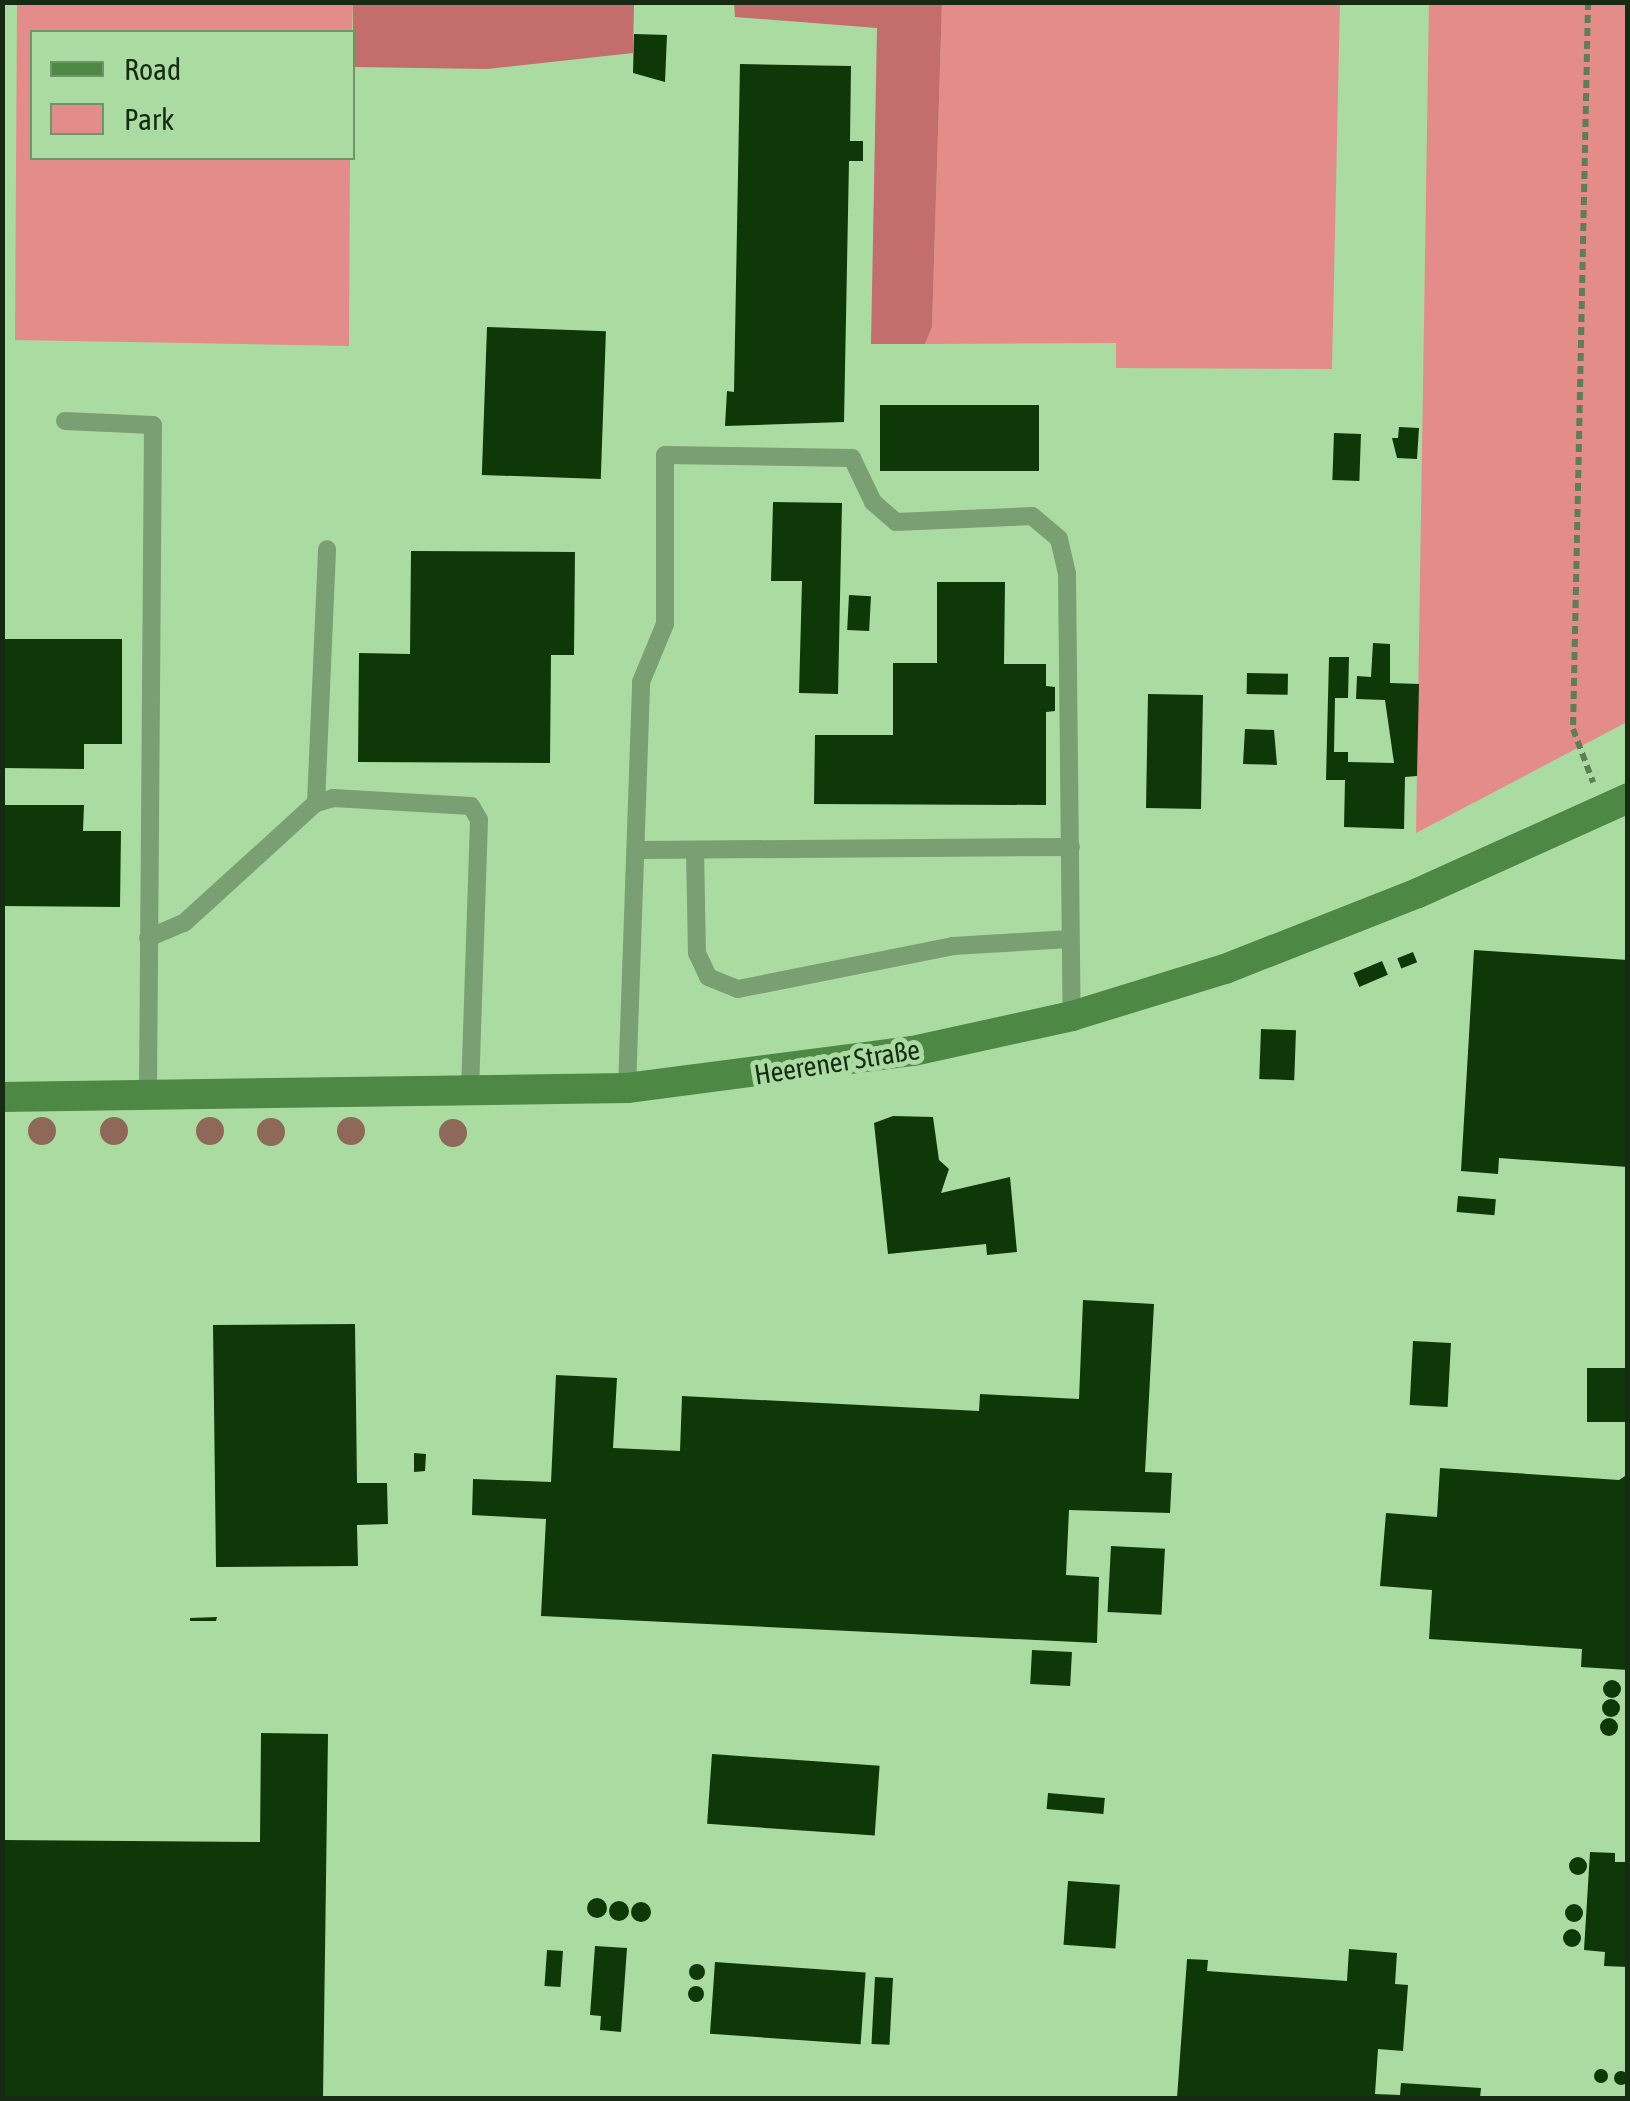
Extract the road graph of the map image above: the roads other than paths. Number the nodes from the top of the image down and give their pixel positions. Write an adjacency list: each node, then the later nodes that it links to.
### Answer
1 (65, 421): 8 (lane)
2 (327, 549): 3 (lane)
3 (316, 803): 8 (lane); 12 (lane)
4 (1617, 803): 10 (main road, Heerener Straße)
5 (1071, 848): 6 (lane); 7 (lane); 9 (lane)
6 (637, 850): 7 (lane); 11 (lane)
7 (695, 850): 9 (lane)
8 (148, 938): 13 (lane)
9 (1070, 939): 10 (lane)
10 (1072, 1016): 11 (main road, Heerener Straße)
11 (627, 1088): 12 (main road, Heerener Straße)
12 (470, 1095): 13 (main road, Heerener Straße)
13 (148, 1096): 14 (main road, Heerener Straße)
14 (2, 1097)

